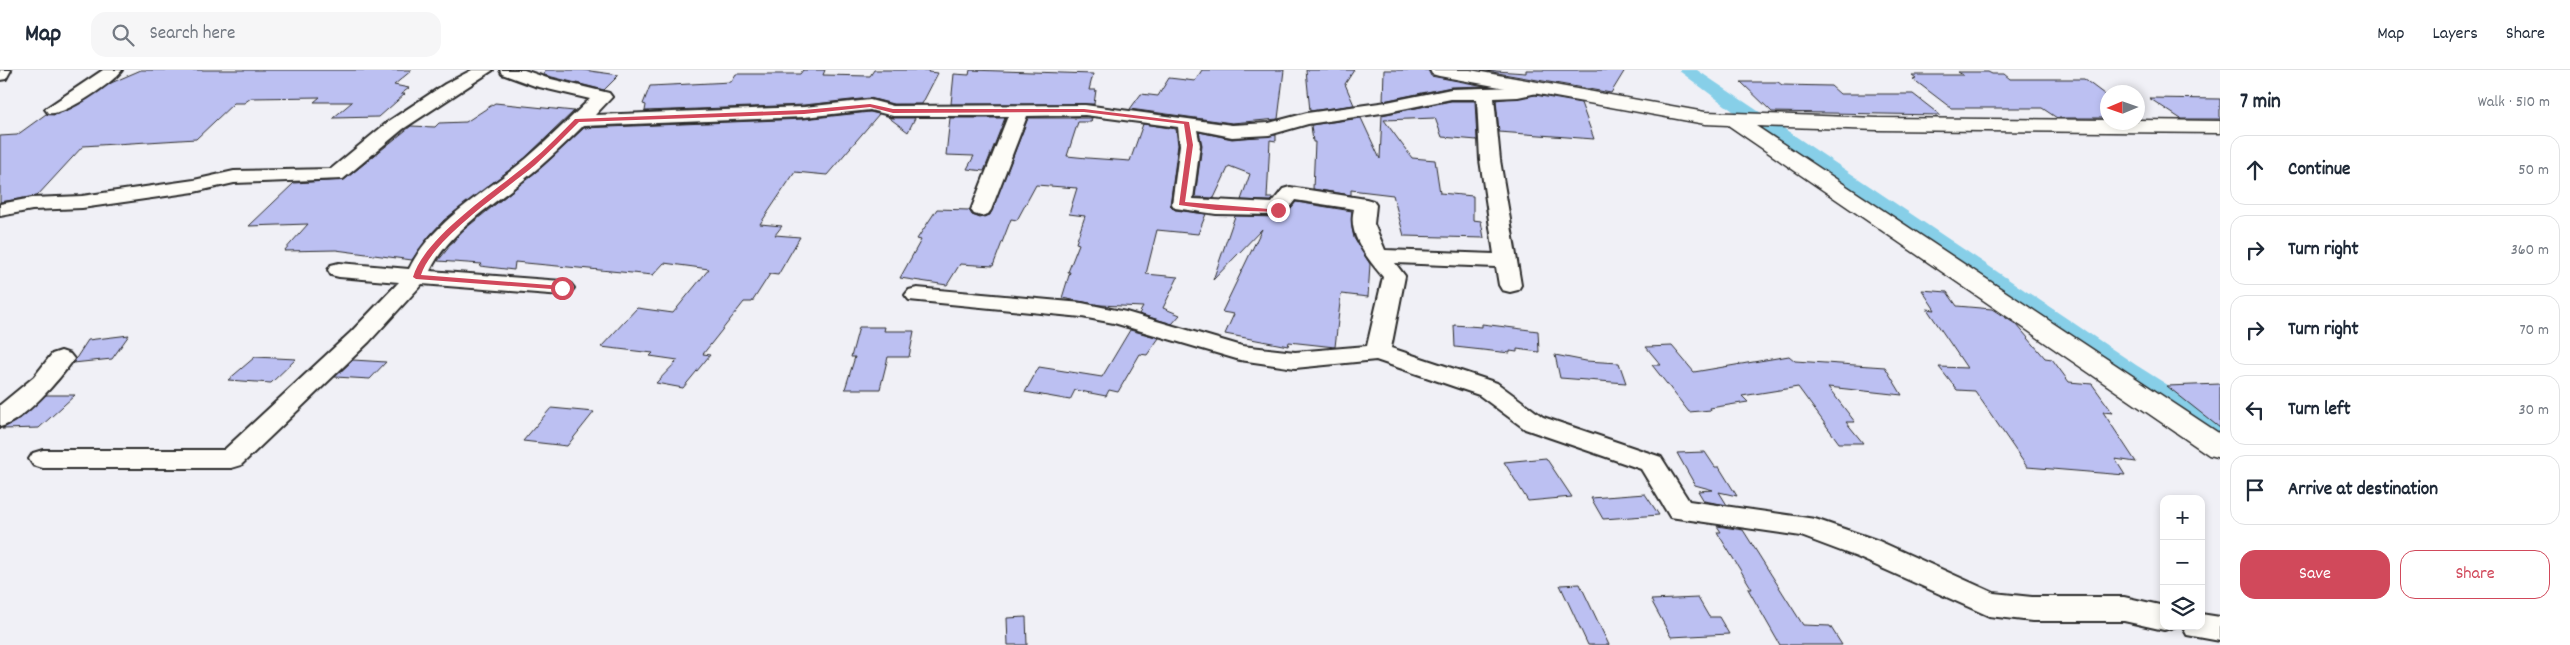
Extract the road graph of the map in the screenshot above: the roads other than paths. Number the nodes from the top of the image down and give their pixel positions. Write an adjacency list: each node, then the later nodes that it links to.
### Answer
1 (3, 70): 6 (street)
2 (114, 70): 9 (street)
3 (485, 70): 15 (street)
4 (508, 70): 12 (street)
5 (1439, 70): 7 (street)
6 (0, 75)
7 (1536, 88): 8 (street); 11 (street)
8 (1485, 93): 13 (street); 18 (street)
9 (54, 109)
10 (1020, 112): 12 (street); 13 (street); 16 (street)
11 (1739, 120): 14 (street); 27 (street)
12 (577, 121): 20 (street)
13 (1187, 123): 17 (street)
14 (2220, 127)
15 (0, 210)
16 (981, 210)
17 (1377, 256): 18 (street); 24 (street)
18 (1506, 262): 21 (street)
19 (339, 270): 20 (street)
20 (416, 277): 22 (street); 28 (street)
21 (1510, 285)
22 (562, 288)
23 (917, 295): 24 (street)
24 (1378, 352): 29 (street)
25 (61, 359): 26 (street)
26 (0, 419)
27 (2220, 448)
28 (43, 459)
29 (2160, 617)
30 (2205, 627): 31 (street)
31 (2220, 629)

